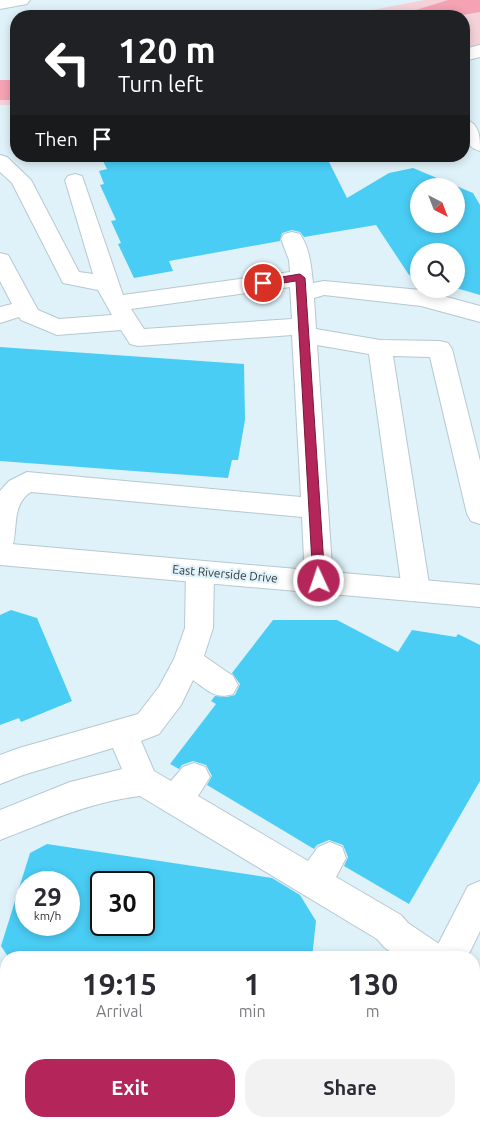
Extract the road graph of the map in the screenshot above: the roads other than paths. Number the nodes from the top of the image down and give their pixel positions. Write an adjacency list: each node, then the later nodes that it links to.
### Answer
1 (21, 0): 2 (main road)
2 (0, 4)
3 (470, 136): 4 (main road)
4 (476, 148)
5 (0, 162): 10 (main road)
6 (75, 180): 10 (main road)
7 (0, 260): 9 (main road)
8 (298, 267): 10 (main road); 11 (main road); 13 (main road)
9 (14, 301): 10 (main road); 12 (main road)
10 (117, 304): 13 (main road)
11 (480, 314)
12 (0, 315)
13 (304, 330): 14 (main road); 15 (main road)
14 (380, 348): 16 (main road); 21 (main road)
15 (315, 508): 17 (main road); 20 (main road)
16 (480, 514)
17 (0, 545)
18 (0, 554): 19 (main road, East Riverside Drive)
19 (200, 572): 20 (main road, East Riverside Drive); 23 (main road)
20 (319, 581): 21 (main road, East Riverside Drive)
21 (416, 590): 22 (main road, East Riverside Drive)
22 (480, 596)
23 (188, 661): 24 (main road); 25 (main road)
24 (223, 685)
25 (122, 733): 26 (main road); 27 (main road)
26 (0, 770)
27 (143, 781): 28 (main road); 30 (main road)
28 (0, 825)
29 (480, 897): 31 (main road)
30 (420, 951)
31 (452, 951)

